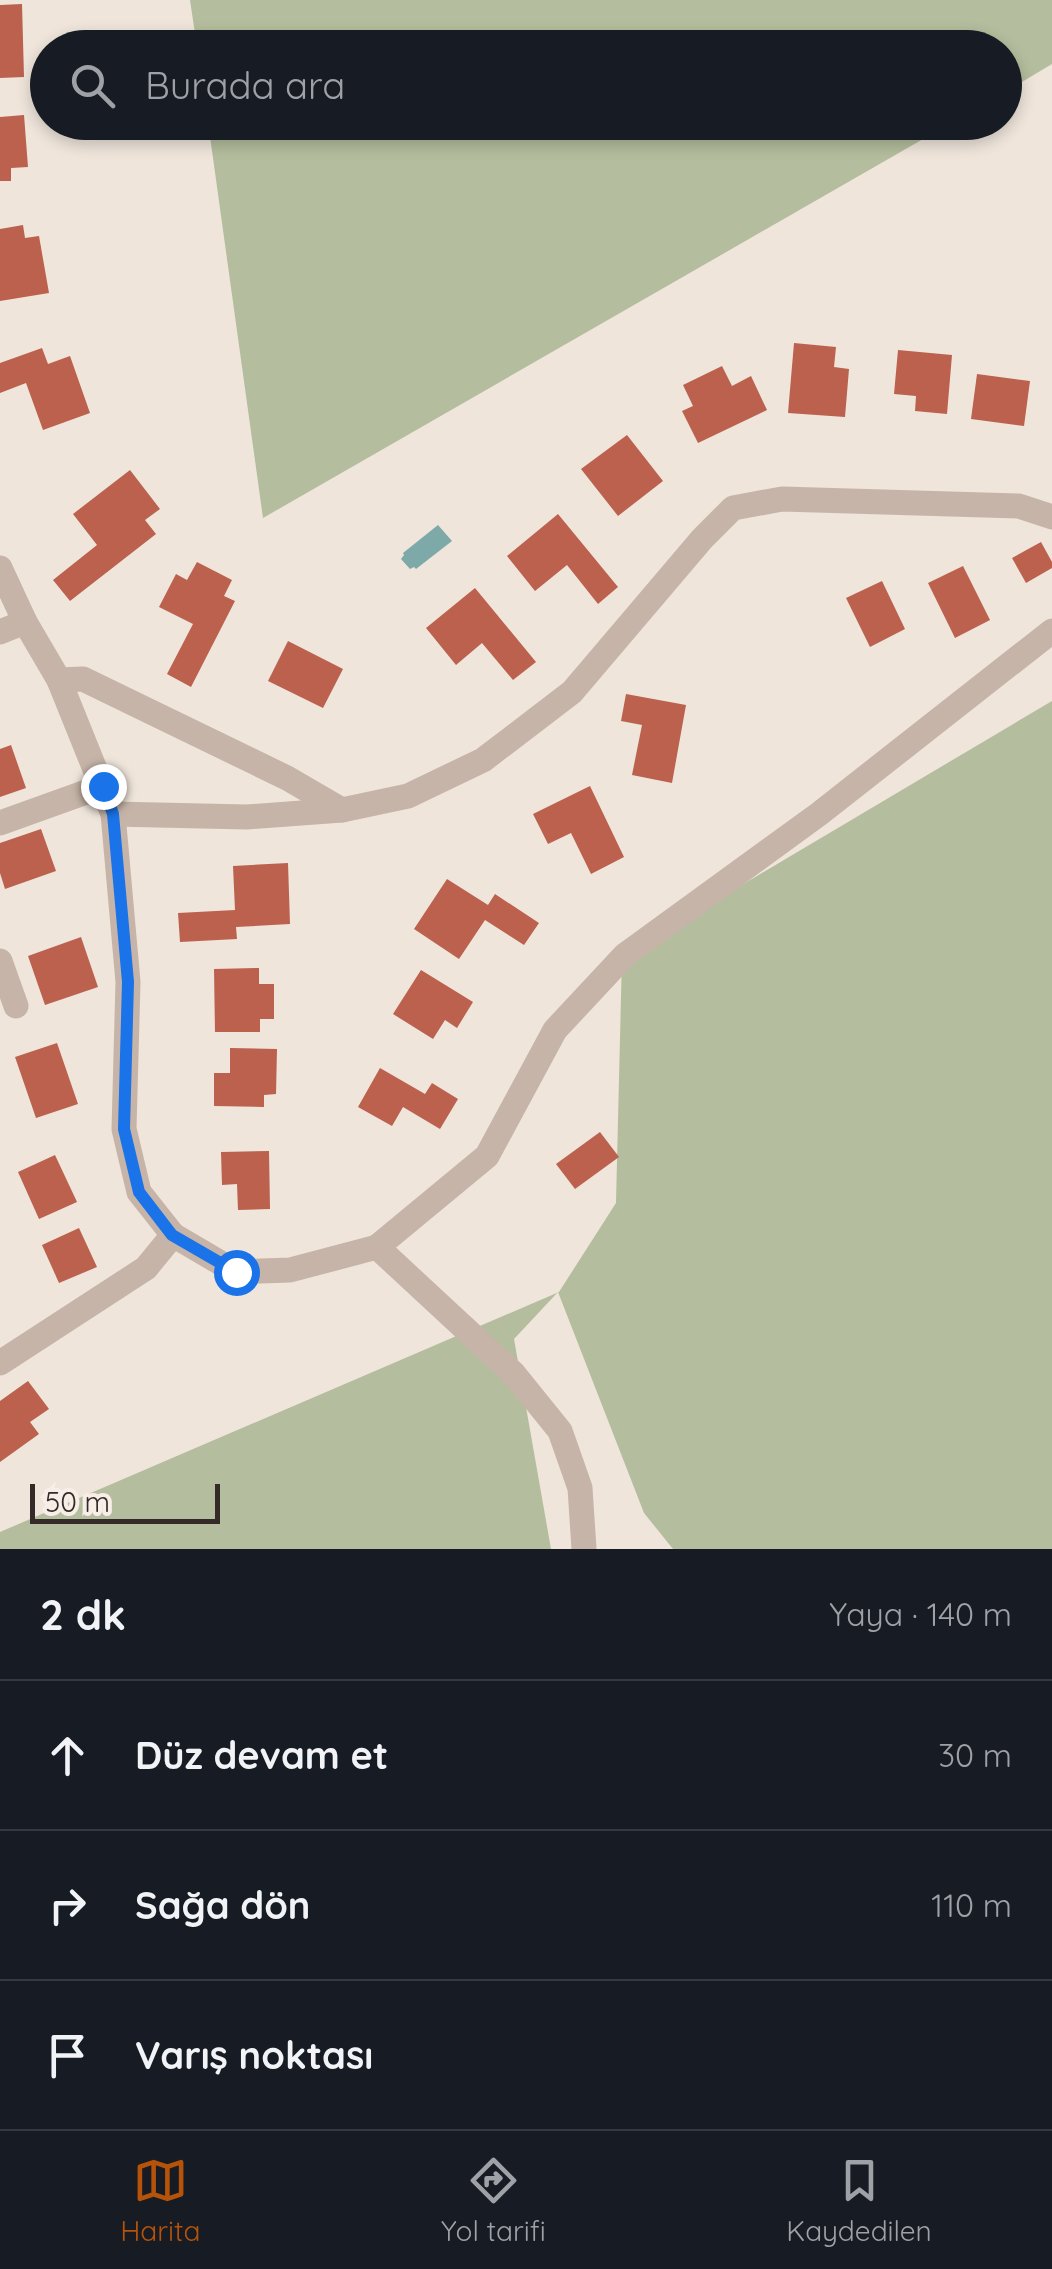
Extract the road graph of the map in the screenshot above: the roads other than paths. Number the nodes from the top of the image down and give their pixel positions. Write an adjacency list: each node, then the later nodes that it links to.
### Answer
1 (1052, 517): 8 (street)
2 (0, 568): 3 (street)
3 (26, 622): 5 (street); 6 (street)
4 (1052, 630): 14 (street)
5 (0, 632)
6 (59, 680): 7 (street); 8 (street)
7 (103, 786): 9 (street); 10 (street)
8 (342, 810): 9 (street)
9 (113, 814): 13 (street)
10 (0, 823)
11 (0, 961): 12 (street)
12 (16, 1006)
13 (172, 1235): 14 (street); 15 (street)
14 (377, 1248): 16 (street)
15 (0, 1364)
16 (584, 1549)

